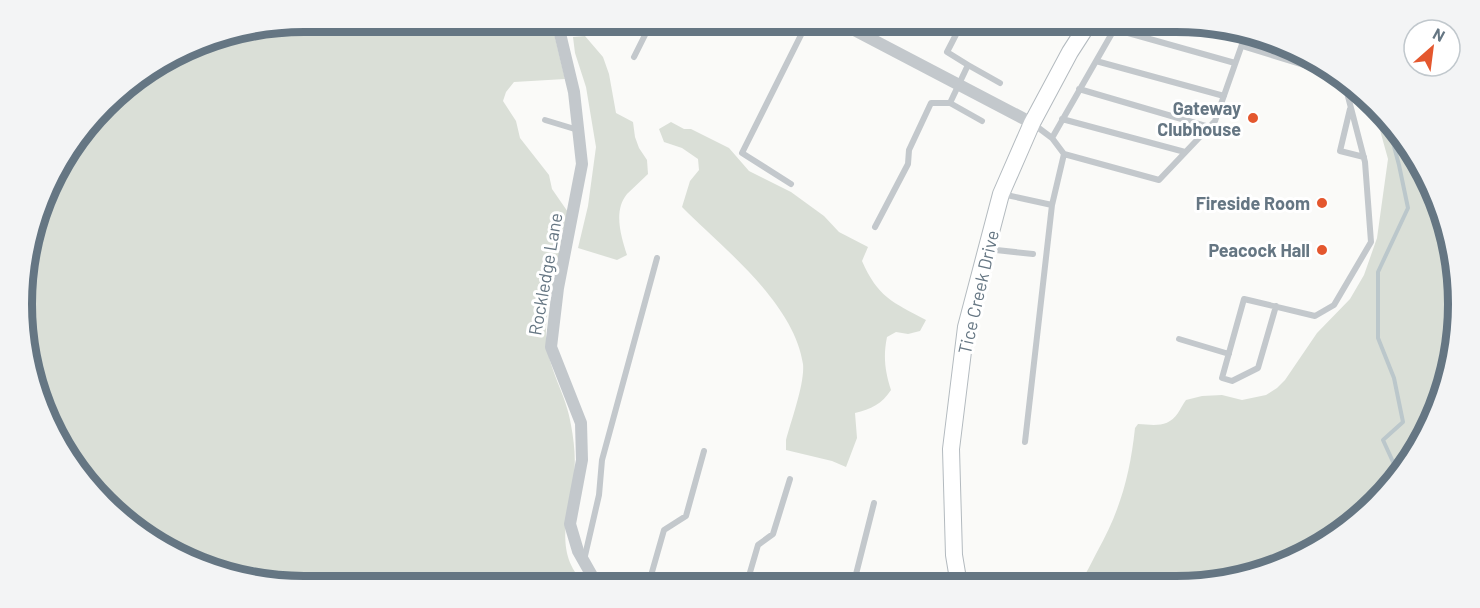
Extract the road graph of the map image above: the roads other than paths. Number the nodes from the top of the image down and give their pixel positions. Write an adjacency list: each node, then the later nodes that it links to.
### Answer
1 (560, 32): 28 (street, Rockledge Lane)
2 (646, 32): 11 (lane)
3 (802, 32): 33 (lane)
4 (859, 32): 16 (street)
5 (957, 32): 14 (lane)
6 (1083, 32): 26 (street, Tice Creek Drive)
7 (1112, 32): 12 (lane)
8 (1125, 32): 13 (lane)
9 (1244, 40): 10 (lane)
10 (1242, 46): 13 (lane); 15 (lane)
11 (634, 57)
12 (1096, 62): 18 (lane); 20 (lane)
13 (1235, 63): 20 (lane)
14 (968, 65): 16 (lane); 17 (lane)
15 (1310, 67)
16 (959, 83): 21 (lane); 26 (street)
17 (1000, 83)
18 (1079, 89): 23 (lane); 27 (lane)
19 (1347, 92): 22 (lane)
20 (1224, 96): 27 (lane)
21 (950, 103): 25 (lane); 36 (lane)
22 (1351, 106): 32 (lane); 32 (lane)
23 (1062, 119): 29 (lane); 30 (lane)
24 (545, 120): 28 (lane)
25 (982, 121)
26 (1032, 123): 29 (lane); 34 (street, Tice Creek Drive)
27 (1209, 127): 30 (lane)
28 (578, 130): 47 (street, Rockledge Lane)
29 (1052, 138): 31 (lane)
30 (1185, 152): 31 (lane)
31 (1064, 154): 35 (lane)
32 (1364, 157): 40 (lane)
33 (791, 184)
34 (1001, 194): 35 (lane); 37 (street, Tice Creek Drive)
35 (1052, 205): 43 (lane)
36 (875, 227)
37 (987, 249): 38 (lane); 52 (street, Tice Creek Drive)
38 (1033, 254)
39 (657, 258): 47 (lane)
40 (1276, 306): 42 (lane); 42 (lane)
41 (1179, 339): 42 (lane)
42 (1229, 354)
43 (1024, 442)
44 (704, 451): 49 (lane)
45 (790, 479): 50 (lane)
46 (874, 503): 51 (lane)
47 (584, 562): 48 (street, Rockledge Lane)
48 (592, 576)
49 (651, 576)
50 (749, 576)
51 (855, 576)
52 (958, 576)

